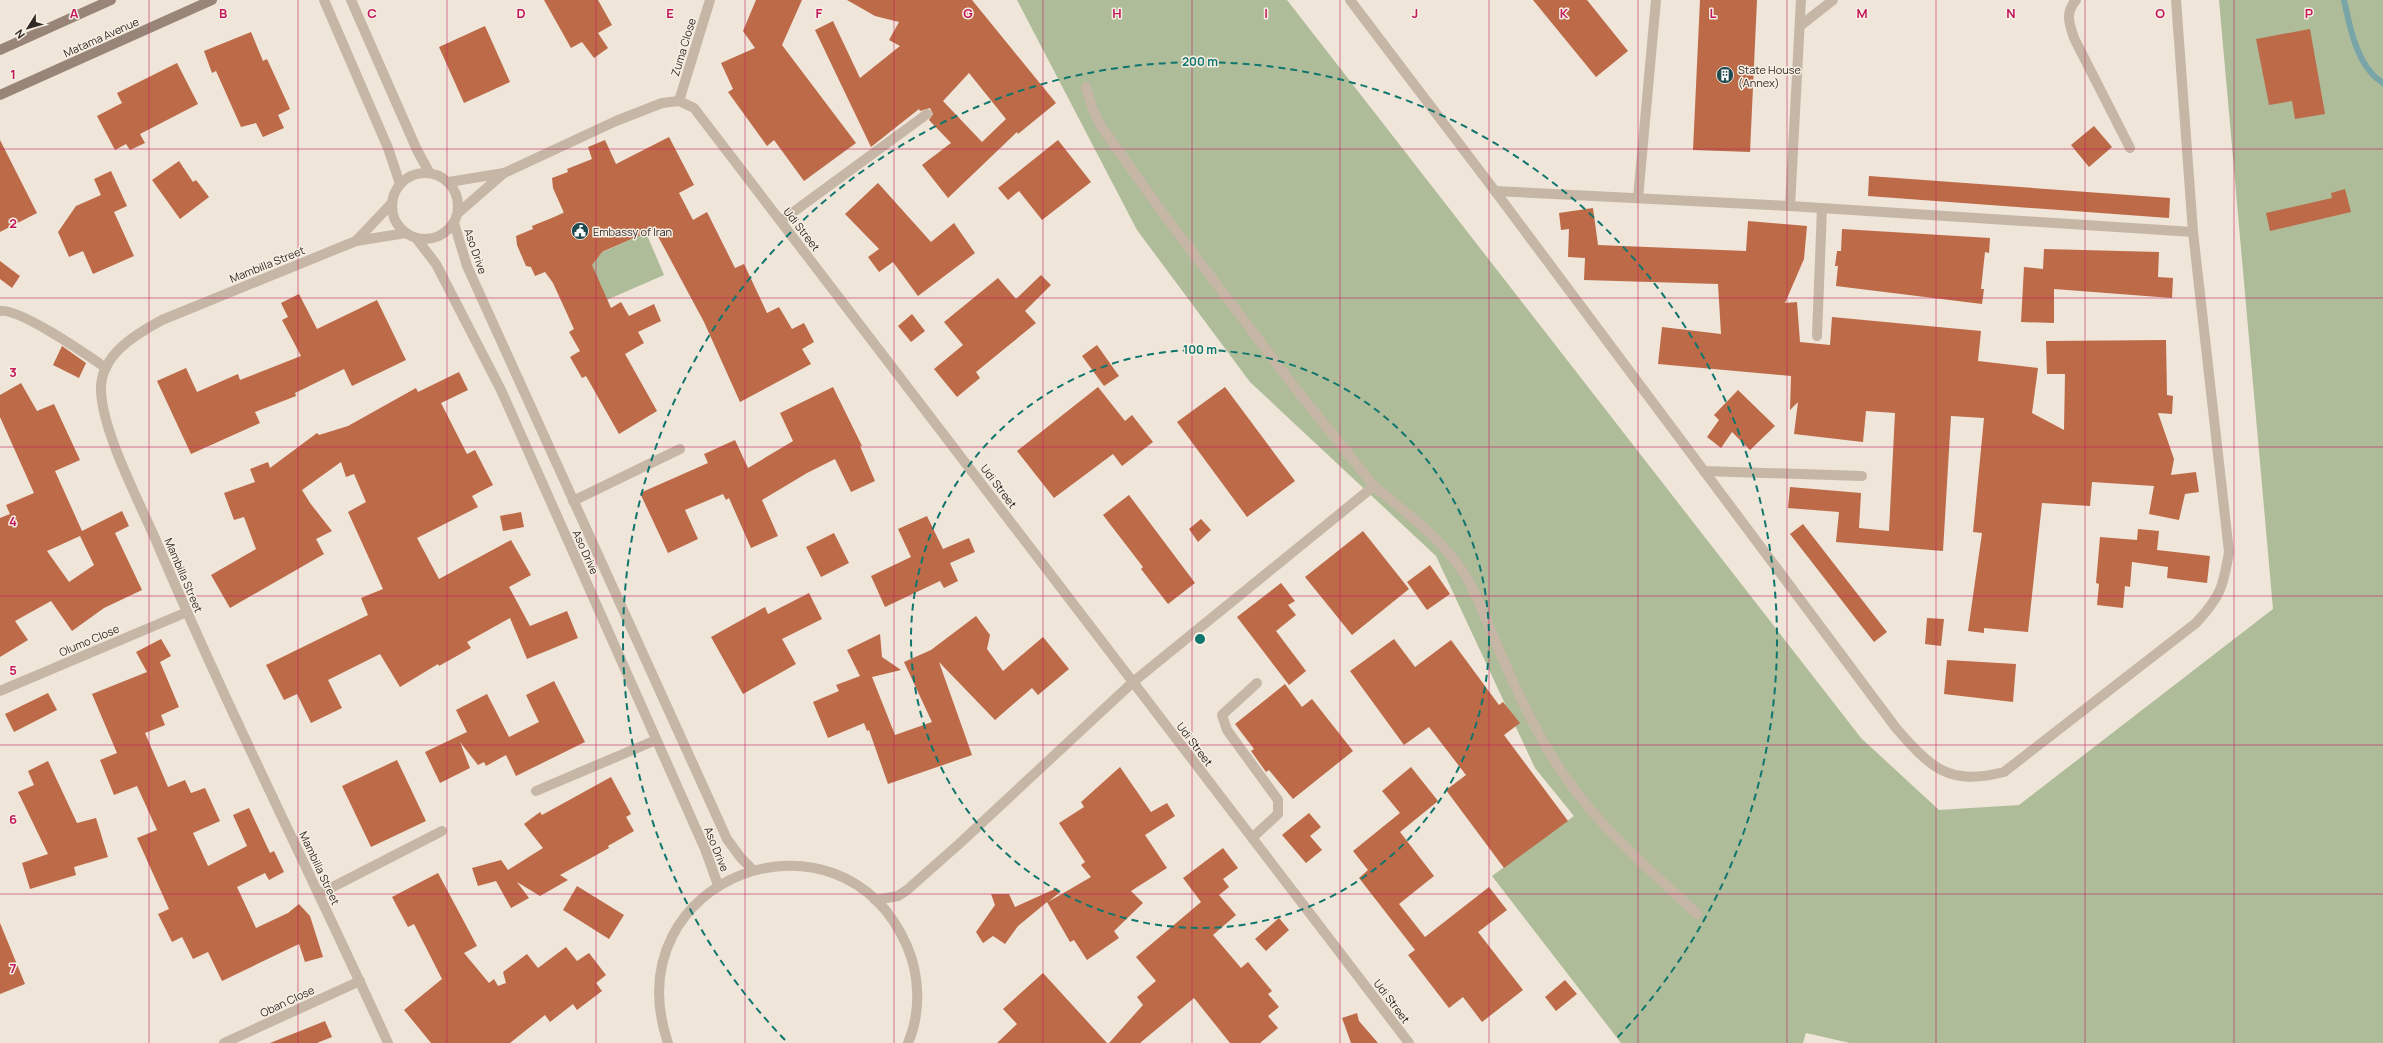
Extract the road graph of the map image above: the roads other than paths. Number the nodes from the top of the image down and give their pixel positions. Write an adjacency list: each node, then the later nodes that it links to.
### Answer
1 (111, 0): 13 (main road)
2 (212, 0): 15 (main road, Matama Avenue)
3 (324, 0): 22 (street)
4 (351, 0): 19 (street)
5 (710, 0): 16 (street, Zuma Close)
6 (1350, 0): 23 (street)
7 (1656, 0): 24 (street)
8 (1801, 0): 12 (street)
9 (1833, 0): 12 (street)
10 (2076, 0): 18 (street)
11 (2176, 0): 31 (street)
12 (1800, 26): 26 (street)
13 (0, 50)
14 (1086, 87): 41 (street)
15 (0, 95)
16 (680, 101): 20 (street); 29 (street, Udi Street)
17 (927, 114): 29 (street)
18 (2130, 148)
19 (429, 172): 21 (street); 22 (street)
20 (504, 173): 21 (street); 28 (street)
21 (449, 182): 28 (street)
22 (400, 184): 25 (street)
23 (1495, 190): 24 (street); 39 (street)
24 (1638, 198): 26 (street)
25 (392, 204): 32 (street); 34 (street)
26 (1790, 206): 27 (street)
27 (1822, 208): 31 (street); 36 (street)
28 (458, 213): 30 (street)
29 (781, 221): 44 (street, Udi Street)
30 (454, 223): 33 (street); 42 (street, Aso Drive)
31 (2193, 232): 39 (street)
32 (406, 234): 33 (street); 34 (street)
33 (416, 238): 47 (street, Aso Drive)
34 (356, 240): 37 (street, Mambilla Street)
35 (0, 311): 37 (street)
36 (1816, 336)
37 (106, 368): 43 (street, Mambilla Street)
38 (680, 449): 42 (street)
39 (1704, 472): 40 (street)
40 (1862, 476)
41 (1374, 486): 44 (street); 55 (street)
42 (573, 501): 51 (street, Aso Drive)
43 (187, 612): 46 (street, Olumo Close); 53 (street, Mambilla Street)
44 (1133, 682): 50 (street, Udi Street); 54 (street)
45 (1257, 683): 50 (street)
46 (0, 690)
47 (656, 740): 48 (street); 52 (street, Aso Drive)
48 (536, 791)
49 (442, 831): 53 (street)
50 (1252, 838): 61 (street, Udi Street)
51 (753, 870): 52 (street); 54 (street)
52 (718, 885): 59 (street)
53 (319, 894): 56 (street, Mambilla Street)
54 (875, 900): 60 (street)
55 (1697, 914)
56 (360, 981): 57 (street, Oban Close); 58 (street, Mambilla Street)
57 (224, 1043)
58 (388, 1043)
59 (668, 1043)
60 (908, 1043)
61 (1409, 1043)

